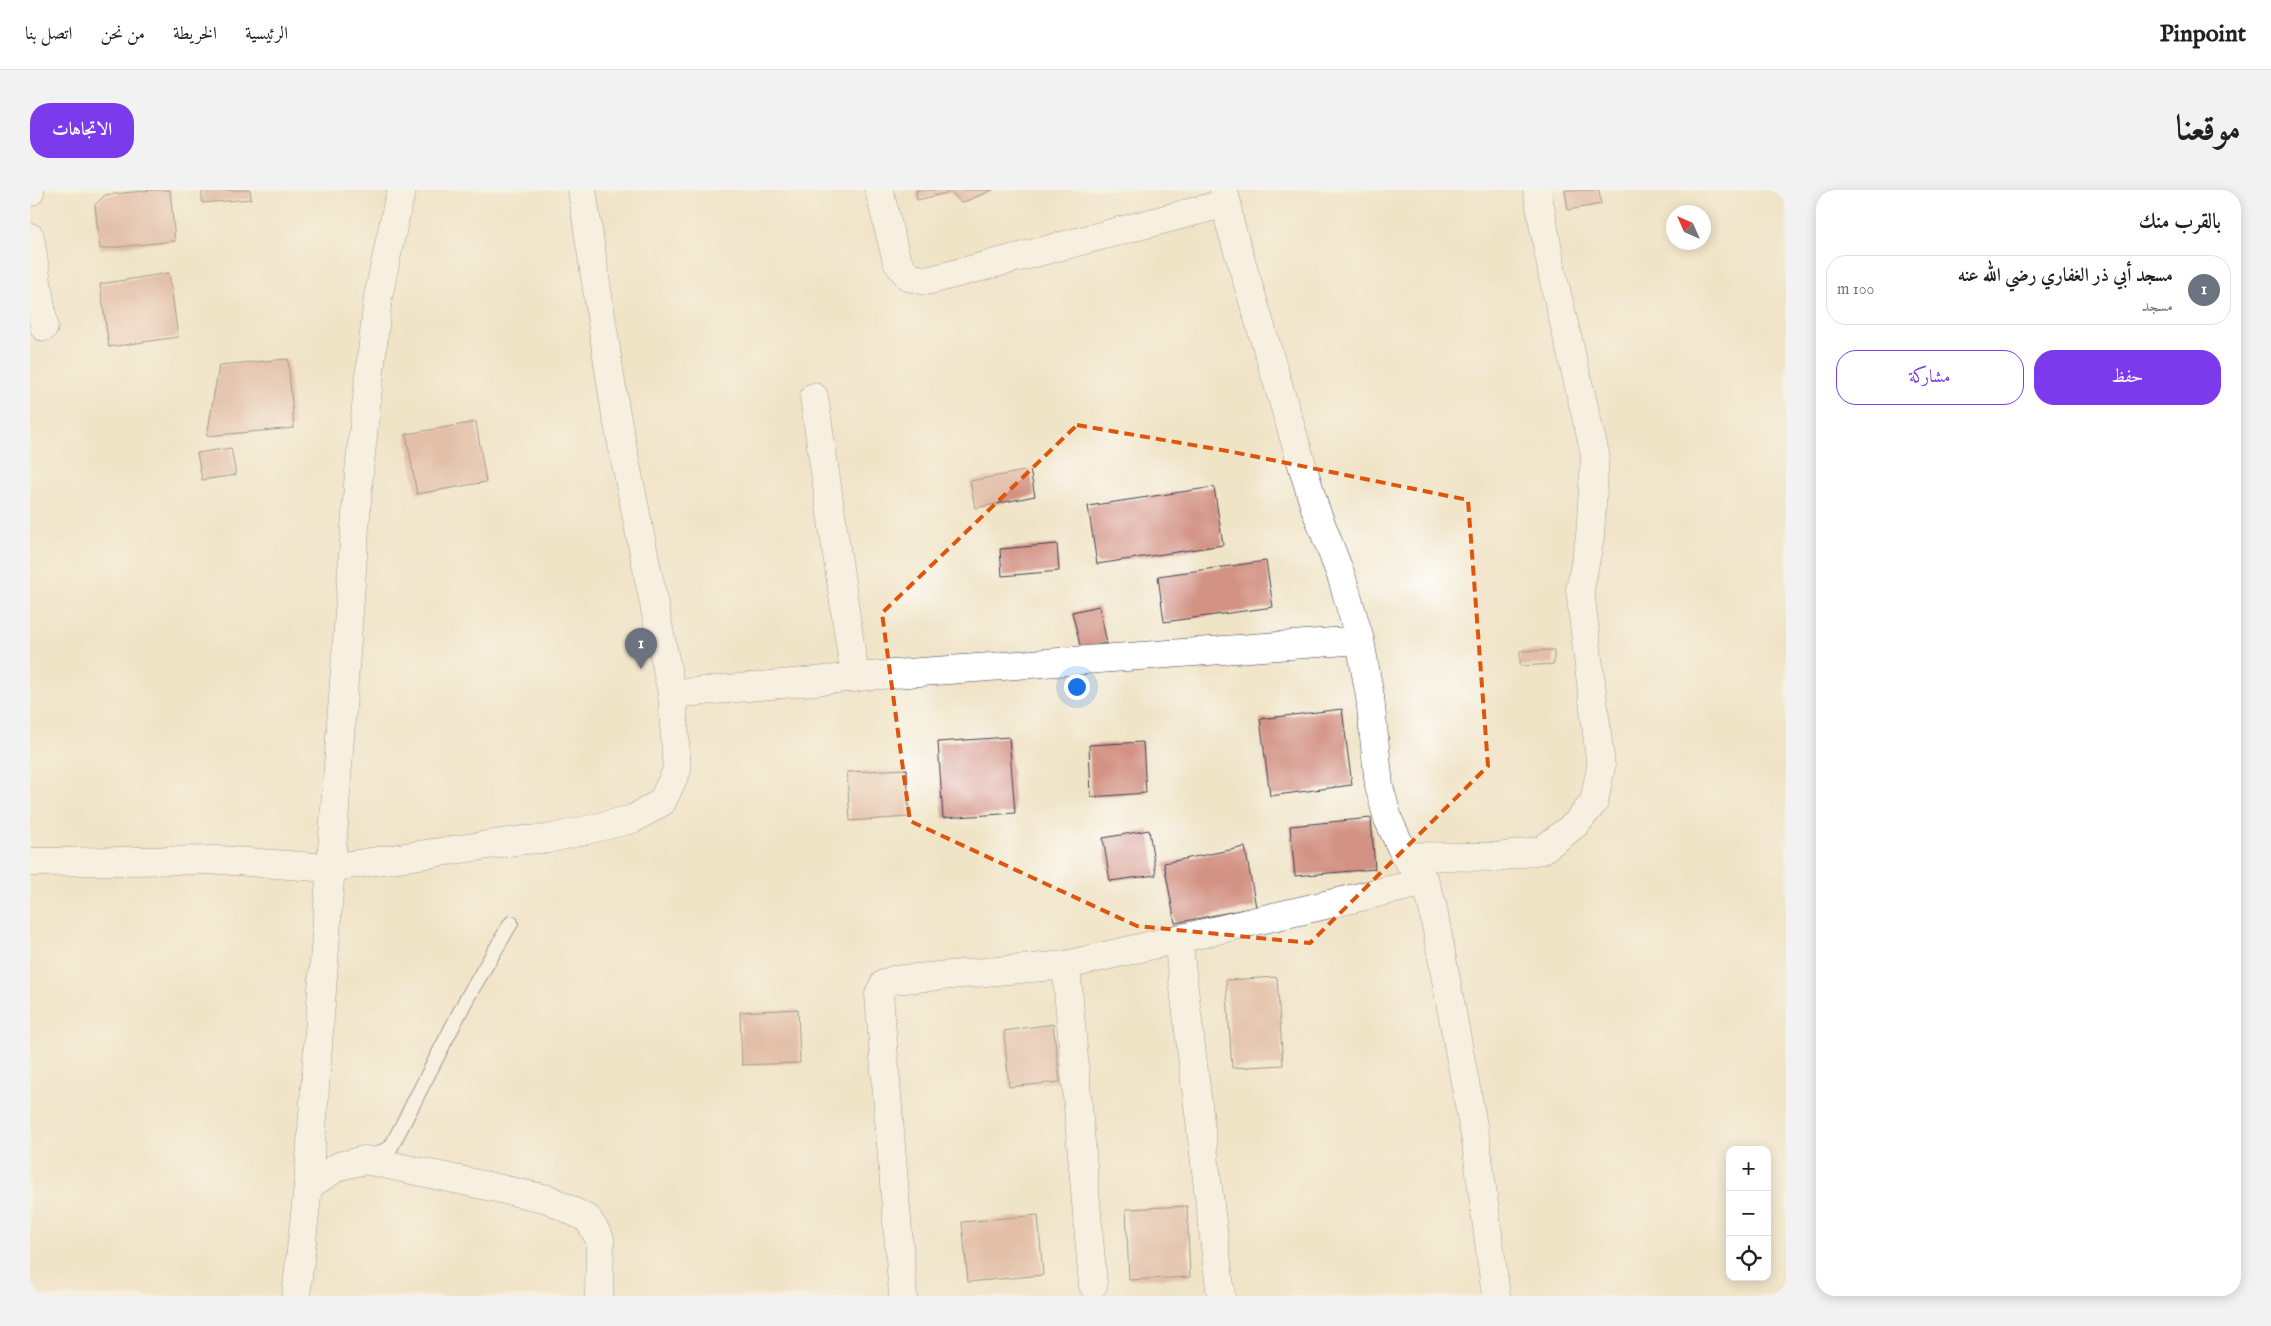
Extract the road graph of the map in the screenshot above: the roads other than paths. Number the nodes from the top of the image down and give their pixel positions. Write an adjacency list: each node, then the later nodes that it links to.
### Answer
1 (402, 190): 14 (street)
2 (582, 190): 11 (street)
3 (879, 190): 5 (street)
4 (1537, 190): 12 (street)
5 (1225, 197): 9 (street)
6 (30, 237): 7 (street)
7 (44, 327)
8 (814, 398): 10 (street)
9 (1360, 640): 10 (street); 12 (street)
10 (855, 678): 11 (street)
11 (672, 694): 14 (street)
12 (1405, 856): 15 (street)
13 (30, 862): 14 (street)
14 (329, 868): 20 (street)
15 (1425, 882): 17 (street); 26 (street)
16 (511, 923): 19 (lane)
17 (1178, 939): 18 (street); 25 (street)
18 (1066, 965): 21 (street); 24 (street)
19 (365, 1160): 20 (street); 23 (street)
20 (308, 1186): 22 (street)
21 (1093, 1284)
22 (296, 1296)
23 (599, 1296)
24 (903, 1296)
25 (1221, 1296)
26 (1496, 1296)

